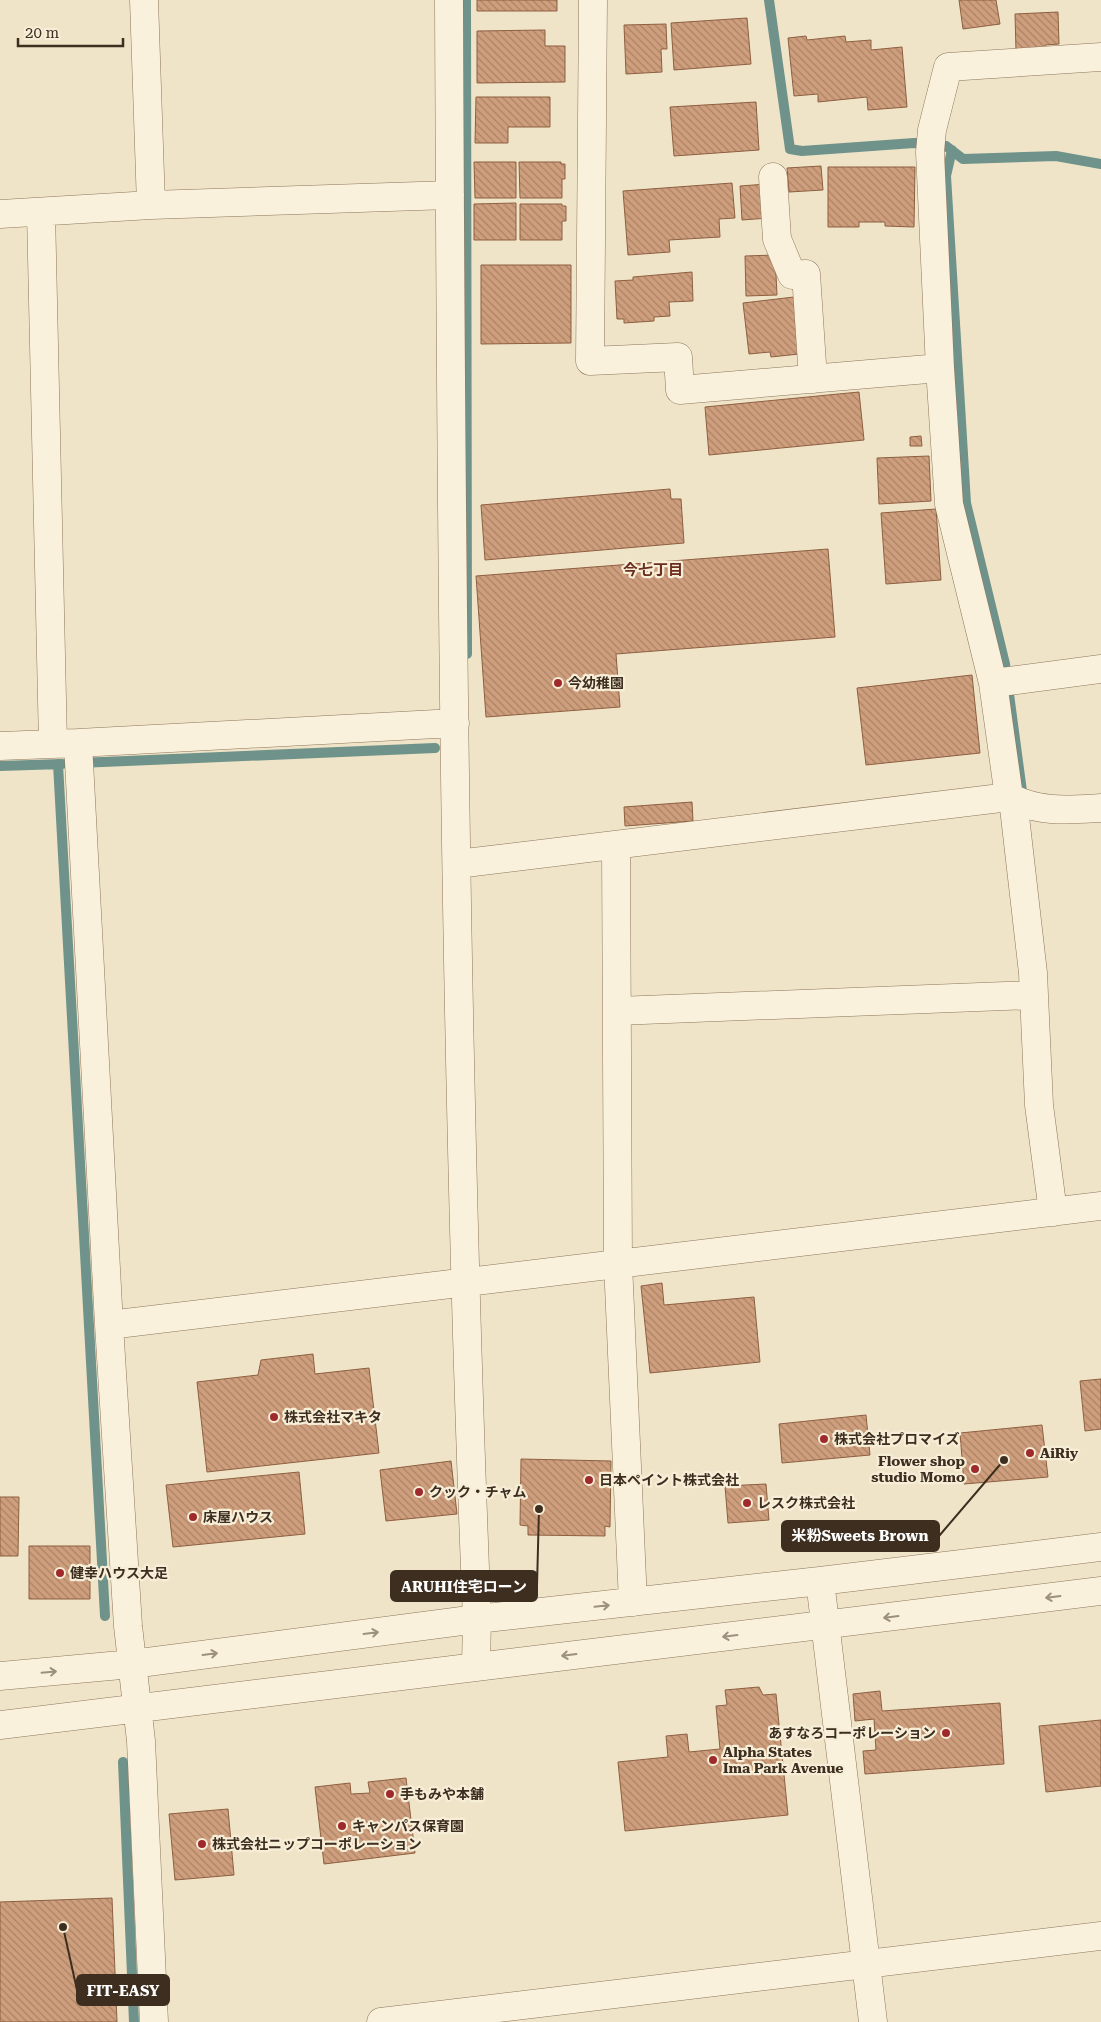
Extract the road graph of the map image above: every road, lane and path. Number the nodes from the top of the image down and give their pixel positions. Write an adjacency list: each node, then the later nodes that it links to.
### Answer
1 (144, 0): 7 (street)
2 (449, 0): 6 (street)
3 (593, 0): 11 (street)
4 (1101, 57): 10 (street)
5 (773, 177): 11 (street)
6 (450, 195): 7 (street); 14 (street)
7 (151, 205): 8 (street)
8 (41, 212): 9 (street); 16 (street)
9 (0, 214)
10 (940, 368): 11 (street); 13 (street)
11 (813, 379)
12 (1101, 669): 13 (street)
13 (1001, 682): 17 (street)
14 (455, 723): 16 (street); 20 (street)
15 (0, 746): 16 (street)
16 (72, 753): 27 (street)
17 (1019, 802): 18 (street); 19 (street); 21 (street)
18 (1101, 808)
19 (616, 846): 20 (street); 22 (street)
20 (457, 864): 26 (street)
21 (1034, 996): 22 (street); 24 (street)
22 (617, 1011): 25 (street)
23 (1101, 1206): 24 (street)
24 (1053, 1212): 25 (street)
25 (618, 1263): 26 (street); 31 (street)
26 (465, 1281): 27 (street); 32 (street)
27 (109, 1324): 34 (street)
28 (1101, 1547): 29 (street)
29 (820, 1581): 31 (street); 33 (street)
30 (1101, 1591): 33 (street, one-way to 33)
31 (633, 1602): 32 (street, one-way to 31)
32 (477, 1619): 34 (street, one-way to 32); 35 (street)
33 (826, 1624): 35 (street, one-way to 35); 40 (street)
34 (132, 1664): 36 (street, one-way to 34); 37 (street)
35 (476, 1666): 37 (street)
36 (0, 1676)
37 (138, 1708): 38 (street); 41 (street)
38 (0, 1725)
39 (1101, 1936): 40 (street)
40 (866, 1964): 42 (street); 43 (street)
41 (154, 2022)
42 (381, 2022)
43 (873, 2022)

